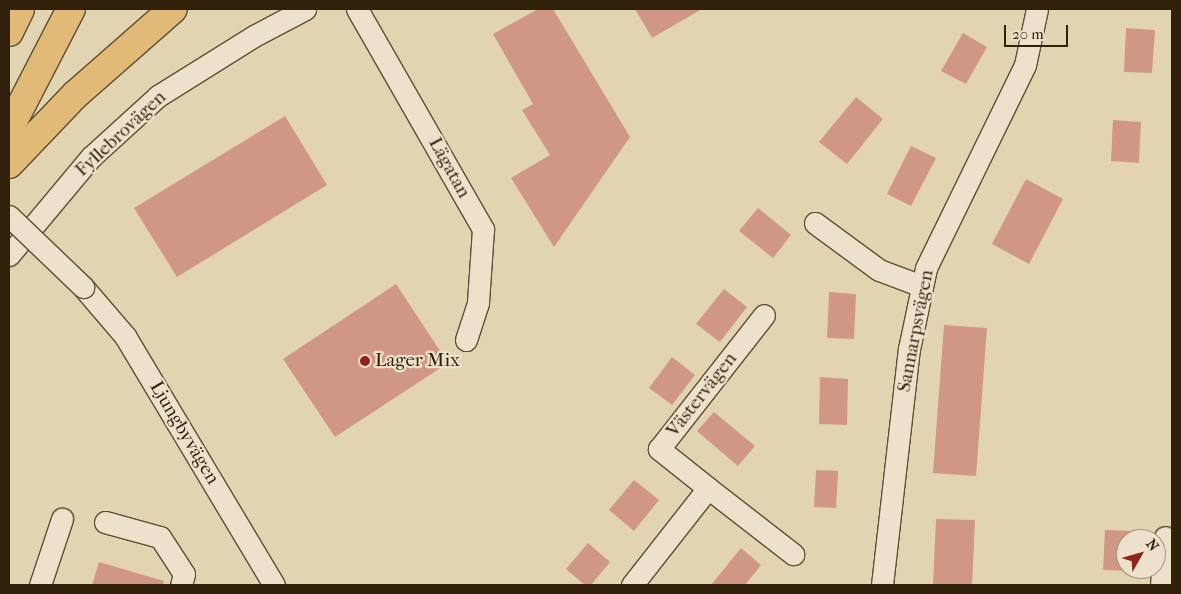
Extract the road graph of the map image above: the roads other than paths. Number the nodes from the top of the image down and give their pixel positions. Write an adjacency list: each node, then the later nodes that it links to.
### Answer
1 (20, 9): 7 (highway)
2 (70, 9): 8 (highway)
3 (172, 9): 9 (highway)
4 (306, 9): 12 (street, Fyllebrovägen)
5 (357, 9): 15 (street, Lägatan)
6 (1036, 9): 13 (street, Sannarpsvägen)
7 (9, 32)
8 (9, 129)
9 (9, 164)
10 (9, 216): 20 (street, Ljungbyvägen, bridge)
11 (815, 223): 13 (street)
12 (9, 255)
13 (922, 286): 24 (street, Sannarpsvägen)
14 (764, 315): 16 (street, Västervägen)
15 (466, 340)
16 (708, 488): 19 (street, Västervägen); 23 (street)
17 (62, 519): 21 (street)
18 (104, 522): 22 (street)
19 (793, 554)
20 (269, 578)
21 (40, 585)
22 (181, 585)
23 (632, 585)
24 (882, 585)

